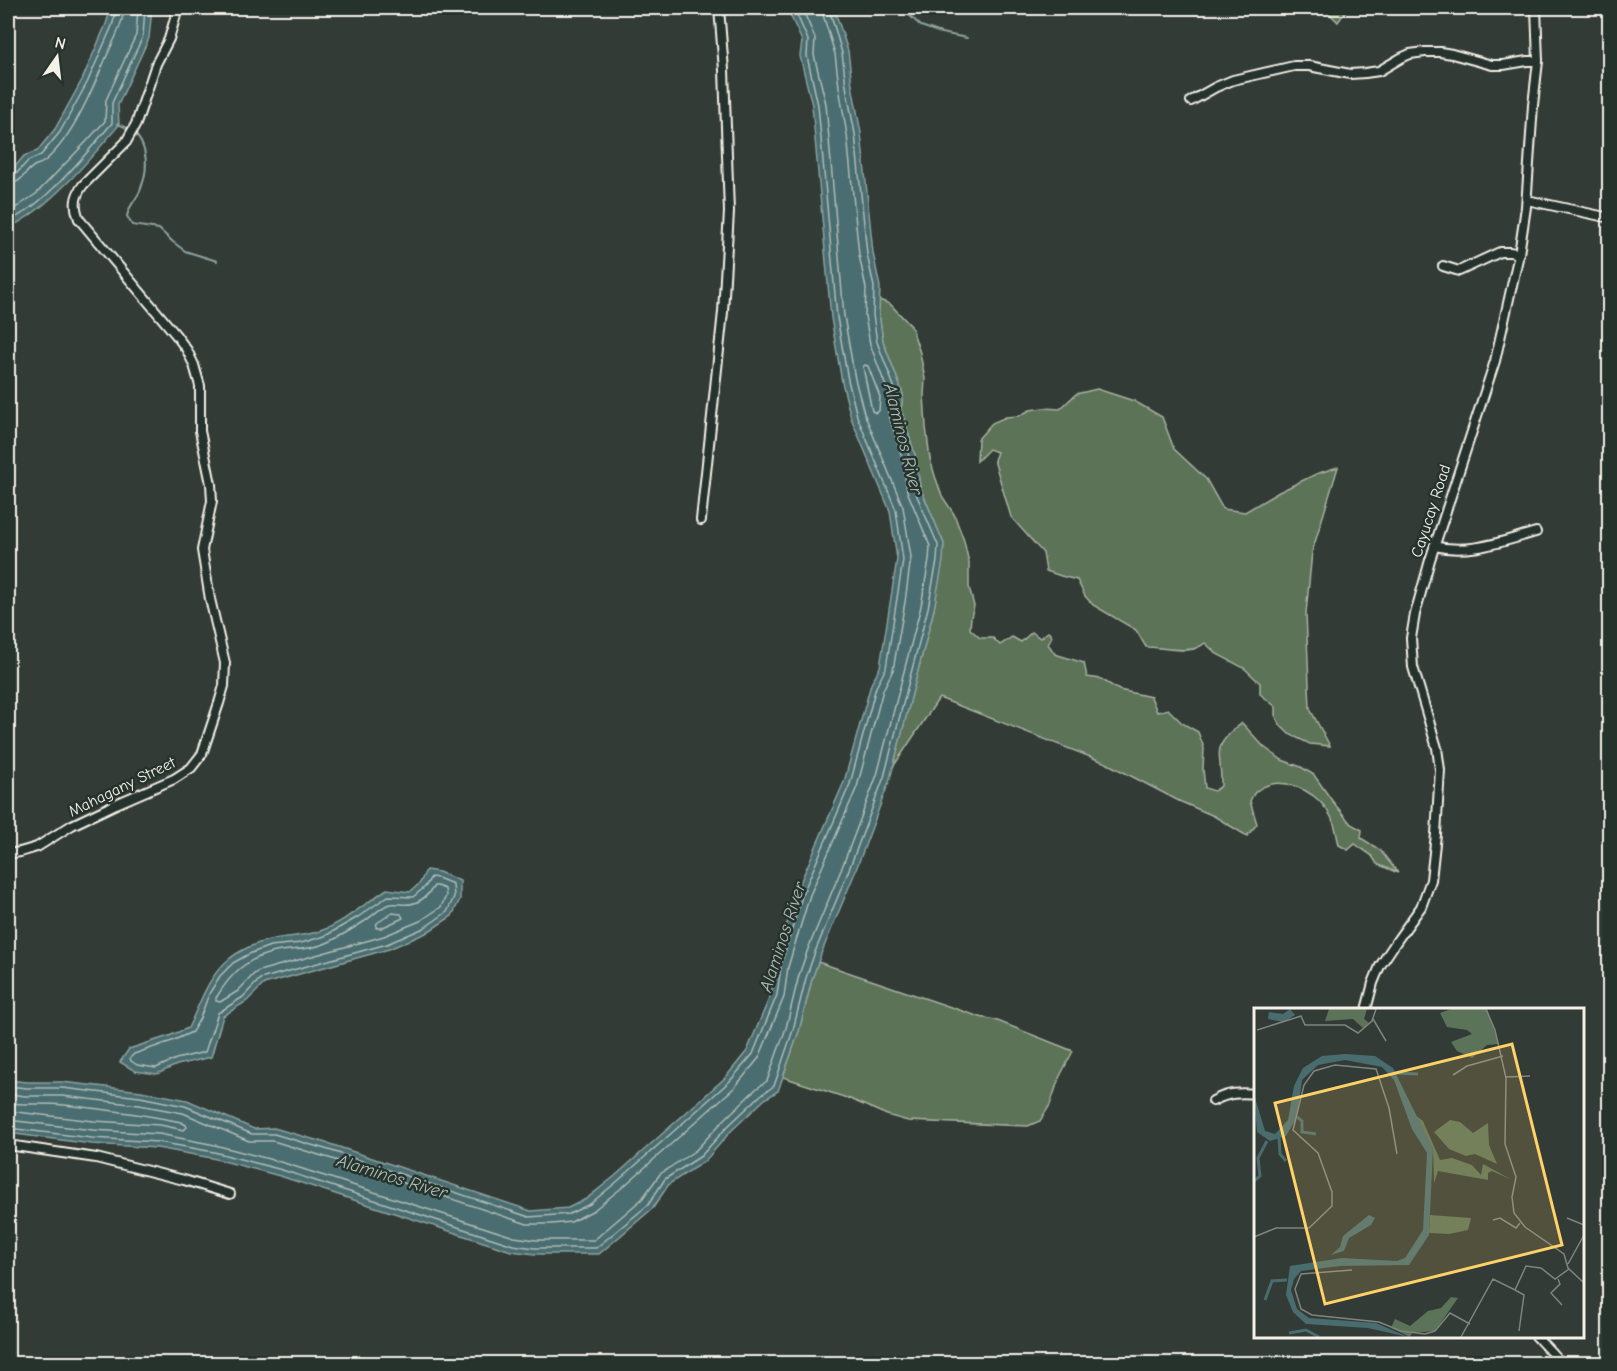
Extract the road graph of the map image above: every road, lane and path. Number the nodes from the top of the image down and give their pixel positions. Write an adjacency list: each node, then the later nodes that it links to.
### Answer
1 (178, 8): 13 (street, Mahagany Street)
2 (719, 8): 10 (street)
3 (1536, 8): 4 (street, Cayucay Road)
4 (1538, 61): 5 (street); 6 (street, Cayucay Road)
5 (1191, 101)
6 (1527, 200): 7 (street); 8 (street, Cayucay Road)
7 (1610, 218)
8 (1519, 254): 9 (street); 12 (street, Cayucay Road)
9 (1443, 266)
10 (701, 519)
11 (1536, 532): 12 (street)
12 (1434, 546): 14 (street, Cayucay Road)
13 (8, 854)
14 (1367, 1008)
15 (1254, 1094): 16 (street)
16 (1213, 1101)
17 (8, 1145): 18 (street)
18 (230, 1194)
19 (1538, 1338): 20 (street)
20 (1562, 1364)

